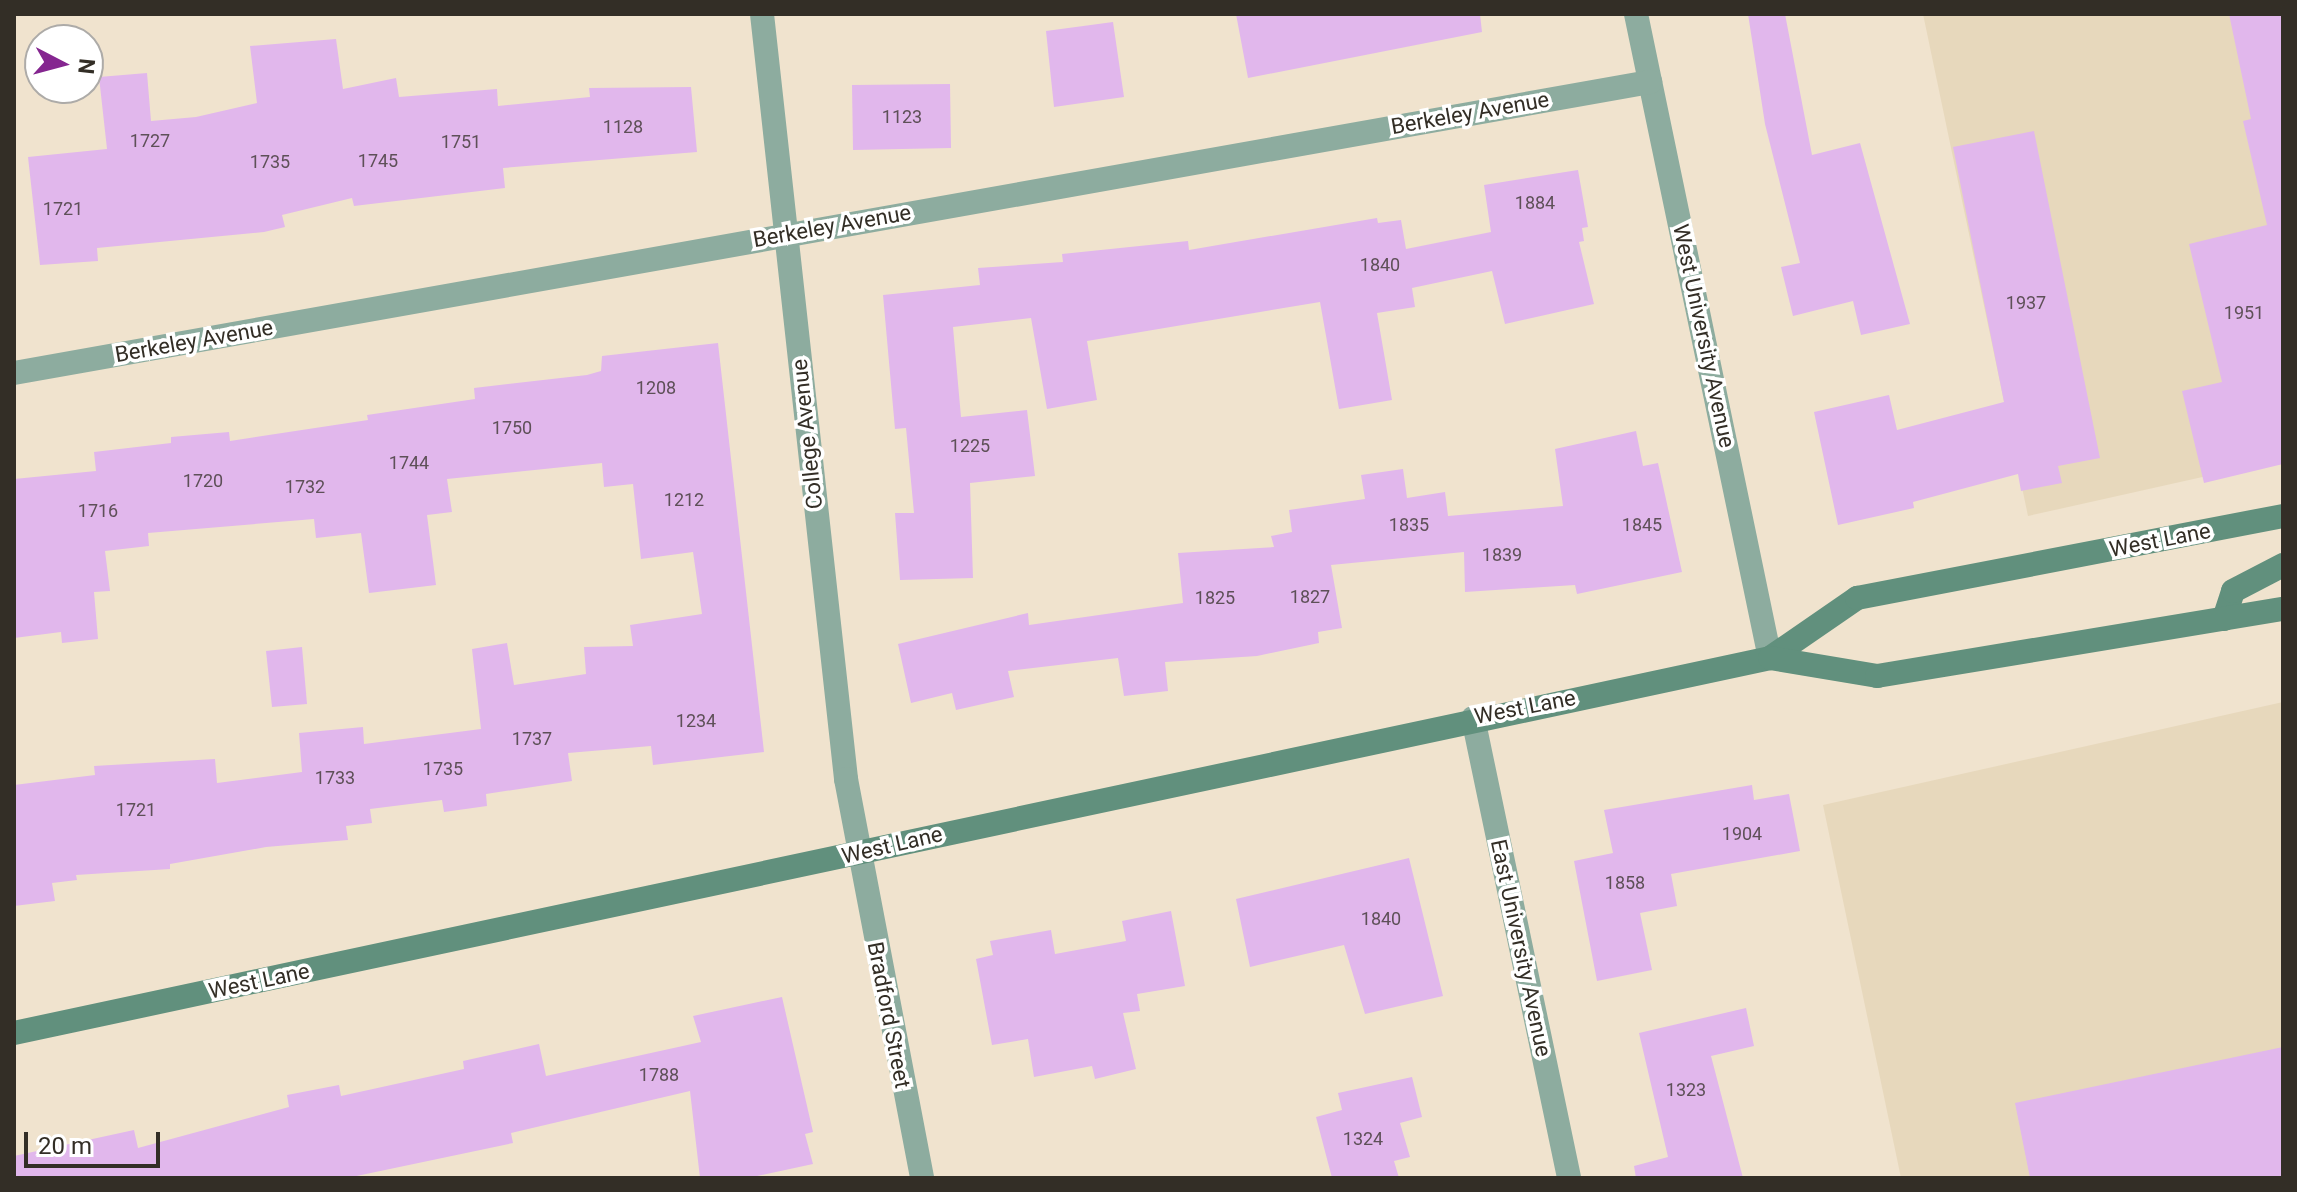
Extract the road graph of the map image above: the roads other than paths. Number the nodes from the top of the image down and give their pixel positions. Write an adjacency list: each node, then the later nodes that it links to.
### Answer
1 (762, 14): 4 (street, College Avenue)
2 (1636, 14): 3 (street, West University Avenue)
3 (1650, 82): 4 (street, Berkeley Avenue); 10 (street, West University Avenue)
4 (786, 234): 5 (street, Berkeley Avenue); 12 (street, College Avenue)
5 (14, 373)
6 (2283, 516): 10 (main road, West Lane)
7 (2283, 565): 9 (main road)
8 (2283, 609): 9 (main road, West Lane)
9 (2224, 619): 10 (main road, West Lane)
10 (1770, 658): 11 (main road, West Lane)
11 (1473, 718): 12 (main road, West Lane); 15 (street, East University Avenue)
12 (859, 852): 13 (main road, West Lane); 14 (street, Bradford Street)
13 (14, 1033)
14 (922, 1178)
15 (1569, 1178)

